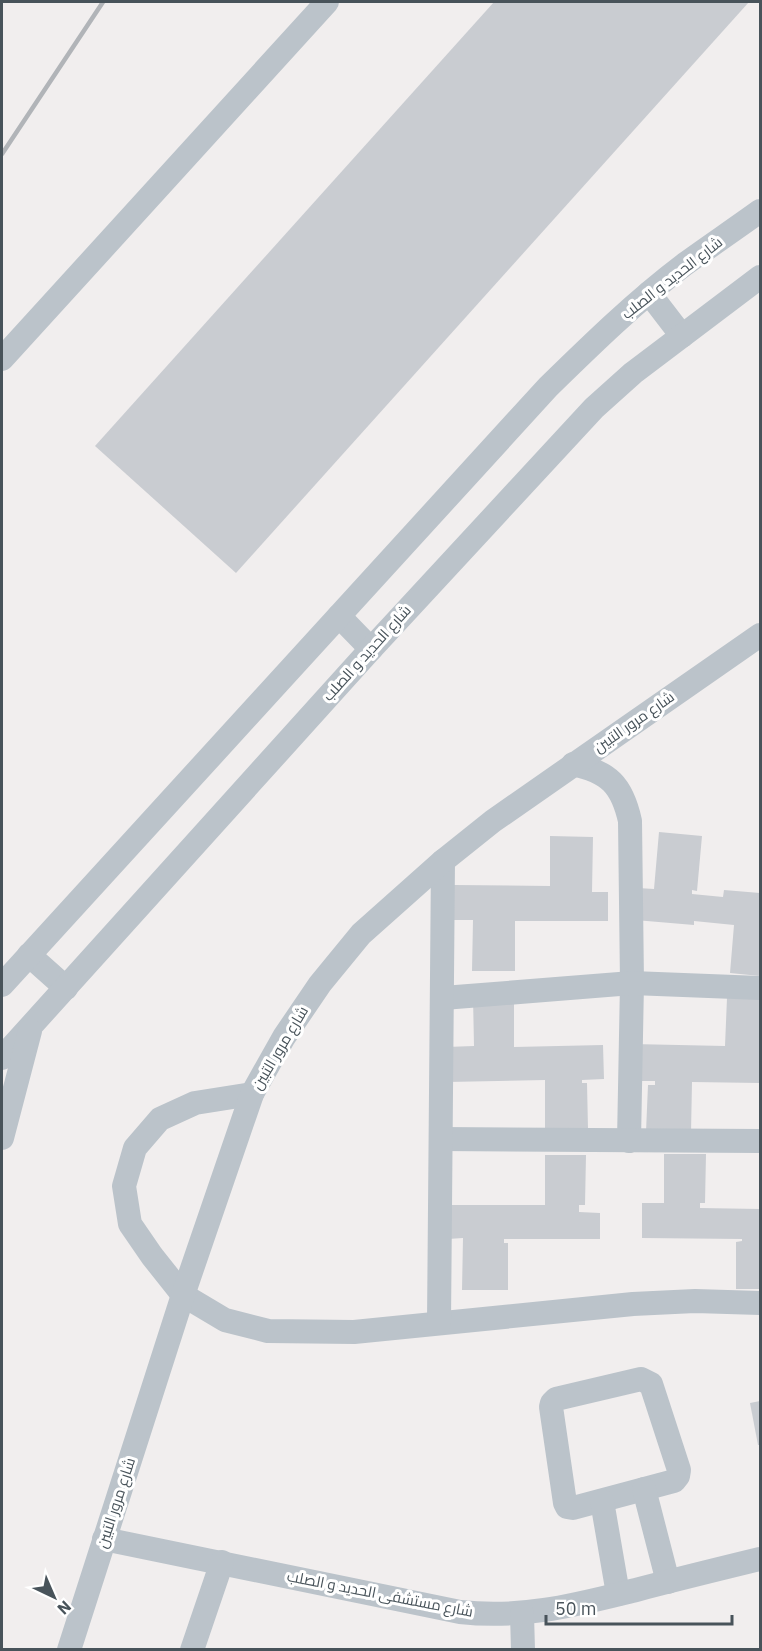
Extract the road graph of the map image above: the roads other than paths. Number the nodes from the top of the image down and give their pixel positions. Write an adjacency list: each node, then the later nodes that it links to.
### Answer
1 (327, 2): 6 (street)
2 (760, 211): 4 (street, شارع الحديد و الصلب)
3 (760, 277): 5 (street, شارع الحديد و الصلب)
4 (649, 293): 5 (street); 7 (street, شارع الحديد و الصلب)
5 (682, 336): 9 (street, شارع الحديد و الصلب)
6 (2, 358)
7 (339, 616): 9 (street); 12 (street, شارع الحديد و الصلب)
8 (760, 635): 10 (street, شارع مرور التبين)
9 (371, 649): 15 (street, شارع الحديد و الصلب)
10 (573, 764): 11 (street, شارع مرور التبين); 13 (street)
11 (443, 861): 17 (street); 20 (street, شارع مرور التبين)
12 (29, 955): 14 (street, شارع الحديد و الصلب); 15 (street)
13 (632, 983): 16 (street); 17 (street); 23 (street)
14 (2, 985)
15 (66, 988): 18 (street, شارع الحديد و الصلب)
16 (760, 988)
17 (443, 998): 22 (street)
18 (31, 1026): 19 (street, شارع الحديد و الصلب); 21 (street)
19 (2, 1058)
20 (252, 1094): 25 (street, شارع مرور التبين); 25 (street)
21 (2, 1138)
22 (441, 1139): 23 (street); 27 (street)
23 (629, 1141): 24 (street)
24 (760, 1141)
25 (183, 1295): 27 (street); 30 (street, شارع مرور التبين)
26 (760, 1303): 27 (street)
27 (439, 1323)
28 (644, 1489): 29 (street); 29 (street); 33 (street)
29 (602, 1501): 34 (street)
30 (104, 1539): 32 (street, شارع مستشفى الحديد و الصلب); 36 (street, شارع مرور التبين)
31 (760, 1559): 33 (street, شارع مستشفى الحديد و الصلب)
32 (222, 1562): 35 (street, شارع مستشفى الحديد و الصلب); 37 (street)
33 (668, 1582): 34 (street, شارع مستشفى الحديد و الصلب)
34 (618, 1594): 35 (street, شارع مستشفى الحديد و الصلب)
35 (522, 1614): 38 (street)
36 (69, 1650)
37 (192, 1650)
38 (523, 1650)

